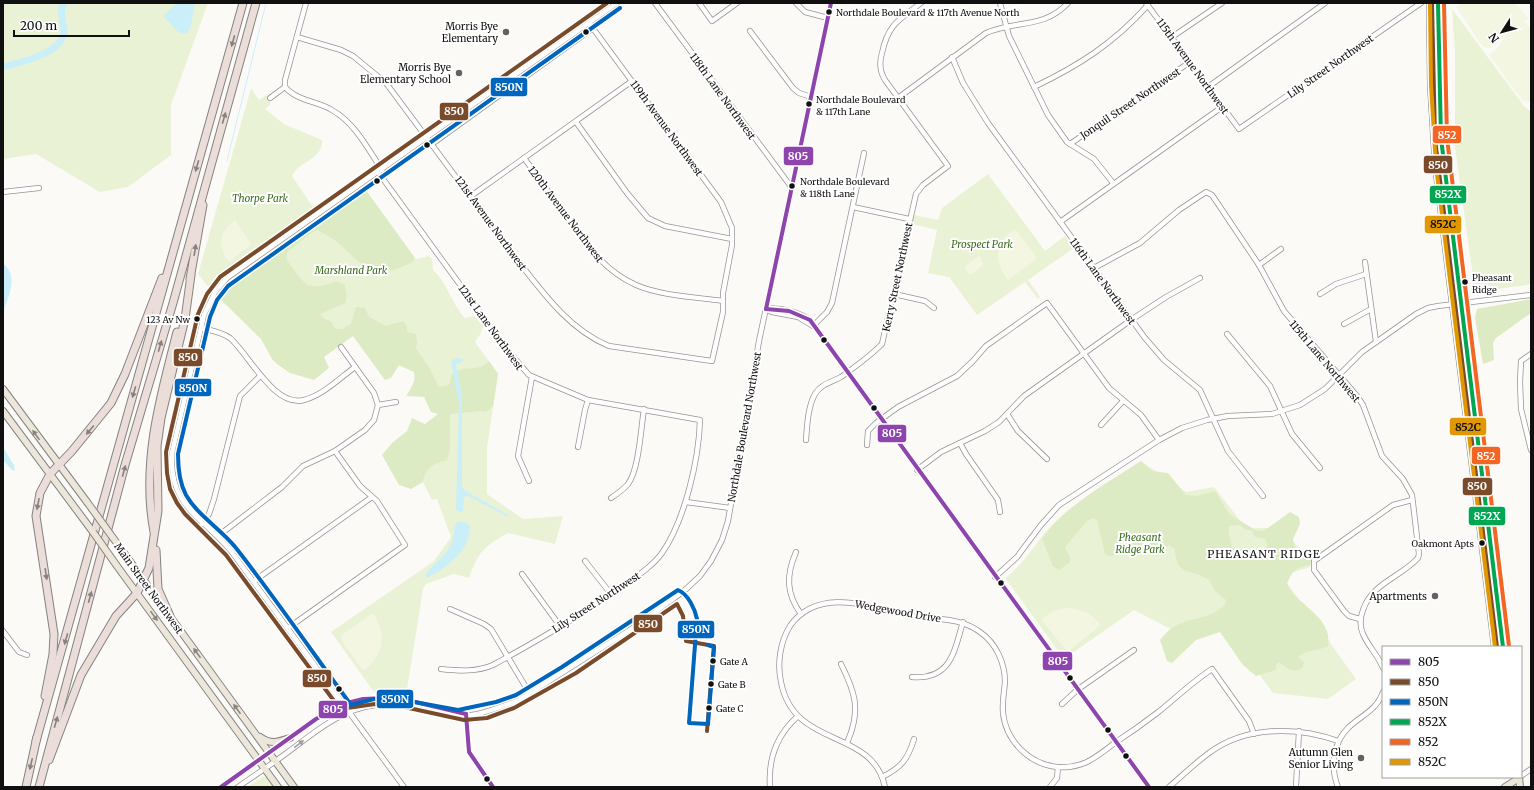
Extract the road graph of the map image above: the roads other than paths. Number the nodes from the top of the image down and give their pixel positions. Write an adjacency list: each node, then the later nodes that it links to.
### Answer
1 (243, 3): 52 (highway, one-way to 52)
2 (256, 3): 42 (highway, one-way to 2)
3 (306, 3): 24 (street)
4 (655, 3): 47 (street, 118th Lane Northwest)
5 (700, 3): 6 (street)
6 (737, 3)
7 (796, 3): 19 (street)
8 (831, 3): 19 (street, Northdale Boulevard Northwest)
9 (921, 3): 34 (street)
10 (1000, 3): 22 (street)
11 (1068, 3): 22 (street)
12 (1324, 3): 31 (street)
13 (1421, 3): 37 (street, Lily Street Northwest)
14 (1430, 3): 65 (main road)
15 (1438, 3): 66 (main road)
16 (614, 4): 20 (street)
17 (1147, 4): 25 (street, 115th Avenue Northwest); 29 (street)
18 (1219, 4): 25 (street)
19 (828, 18): 32 (street, Northdale Boulevard Northwest)
20 (589, 23): 21 (street, 119th Avenue Northwest); 38 (street)
21 (593, 28): 28 (street, 119th Avenue Northwest); 39 (street)
22 (1006, 28): 26 (street); 29 (street)
23 (750, 31): 32 (street)
24 (297, 37): 30 (street); 38 (street, 121st Avenue Northwest)
25 (1172, 37): 27 (street, 115th Avenue Northwest)
26 (952, 57): 34 (street); 53 (street, 116th Lane Northwest)
27 (1190, 62): 31 (street, 115th Avenue Northwest); 40 (street, Jonquil Street Northwest)
28 (632, 81): 36 (street); 54 (street, 119th Avenue Northwest)
29 (1034, 87): 40 (street)
30 (285, 88): 33 (street); 44 (street, 121st Lane Northwest)
31 (1208, 88): 35 (street, 115th Avenue Northwest)
32 (811, 97): 47 (street, Northdale Boulevard Northwest)
33 (270, 98)
34 (898, 98): 51 (street, Kerry Street Northwest)
35 (1222, 107): 37 (street, 115th Avenue Northwest); 45 (street)
36 (576, 122): 43 (street); 54 (street)
37 (1239, 129)
38 (428, 137): 39 (street, 121st Avenue Northwest); 44 (street)
39 (432, 144): 49 (street, 121st Avenue Northwest)
40 (1070, 144): 45 (street)
41 (864, 153): 50 (street)
42 (213, 156): 118 (highway, one-way to 42); 172 (highway, one-way to 42)
43 (524, 158): 49 (street); 64 (street, 120th Avenue Northwest)
44 (380, 171): 73 (street); 83 (street, 121st Lane Northwest)
45 (1113, 183): 53 (street)
46 (39, 188): 48 (street)
47 (792, 188): 68 (street, Northdale Boulevard Northwest)
48 (3, 192)
49 (471, 196): 64 (street, 121st Avenue Northwest)
50 (853, 207): 51 (street); 72 (street)
51 (909, 218): 61 (street, Kerry Street Northwest)
52 (182, 219): 105 (highway, one-way to 105); 158 (highway, one-way to 158)
53 (1060, 222): 58 (street, 116th Lane Northwest)
54 (732, 239): 64 (street)
55 (1281, 249): 57 (street)
56 (1365, 262): 59 (street)
57 (1259, 265): 58 (street, 115th Lane Northwest); 81 (street, 115th Lane Northwest)
58 (1094, 268): 70 (street, 116th Lane Northwest)
59 (1366, 274): 62 (street); 69 (street)
60 (1200, 278): 70 (street)
61 (894, 294): 67 (street); 80 (street, Kerry Street Northwest)
62 (1320, 294)
63 (1531, 295): 66 (street)
64 (723, 301)
65 (1453, 304): 66 (street); 75 (street); 136 (main road)
66 (1460, 304): 137 (main road)
67 (934, 308)
68 (766, 309): 72 (street); 115 (street, Northdale Boulevard Northwest)
69 (1371, 309): 71 (street); 75 (street)
70 (1131, 320): 77 (street); 93 (street, 116th Lane Northwest)
71 (1344, 324)
72 (813, 326): 80 (street)
73 (201, 328): 82 (street); 117 (street)
74 (1227, 334): 91 (street)
75 (1376, 342): 81 (street)
76 (341, 347): 79 (street)
77 (1084, 353): 86 (street); 92 (street); 95 (street)
78 (1531, 354): 102 (street)
79 (355, 367): 82 (street); 88 (street)
80 (847, 373): 95 (street); 97 (street, Kerry Street Northwest)
81 (1339, 375): 91 (street); 113 (street, 115th Lane Northwest)
82 (260, 376): 117 (street)
83 (532, 377): 85 (street, 121st Lane Northwest); 109 (street)
84 (3, 389): 105 (main road, Main Street Northwest, one-way to 84)
85 (588, 400): 89 (street, 121st Lane Northwest); 101 (street)
86 (1123, 401): 96 (street); 98 (street)
87 (396, 402): 88 (street)
88 (378, 405): 103 (street)
89 (644, 409): 94 (street, 121st Lane Northwest); 112 (street)
90 (3, 411): 108 (main road, Main Street Northwest)
91 (1282, 412): 93 (street); 106 (street)
92 (1007, 414): 99 (street); 104 (street)
93 (1213, 418): 98 (street); 110 (street, 116th Lane Northwest)
94 (700, 420): 114 (street, Lily Street Northwest)
95 (881, 420): 100 (street); 107 (street)
96 (1101, 425)
97 (806, 440)
98 (1159, 440): 123 (street)
99 (960, 443): 107 (street); 116 (street)
100 (867, 445)
101 (578, 447)
102 (1531, 450)
103 (335, 451): 111 (street); 119 (street)
104 (1047, 459)
105 (58, 465): 108 (highway); 124 (main road, Main Street Northwest, bridge)
106 (1320, 468)
107 (917, 470): 123 (street)
108 (50, 474): 126 (main road, Main Street Northwest, bridge); 158 (highway, one-way to 158)
109 (530, 481)
110 (1263, 496)
111 (372, 497): 125 (street); 134 (street)
112 (611, 498)
113 (1412, 500): 131 (street, 115th Lane Northwest); 131 (street)
114 (686, 502): 115 (street); 127 (street, Lily Street Northwest)
115 (730, 508): 146 (street, Northdale Boulevard Northwest)
116 (1000, 512)
117 (202, 524): 119 (street)
118 (154, 534): 124 (highway); 130 (highway)
119 (218, 536): 125 (street)
120 (796, 552): 129 (street)
121 (585, 560): 127 (street)
122 (522, 574): 133 (street)
123 (995, 576): 145 (street)
124 (144, 581): 126 (highway); 130 (main road, Main Street Northwest)
125 (254, 581): 134 (street)
126 (137, 593): 163 (main road, Main Street Northwest, one-way to 163); 172 (highway)
127 (611, 594): 133 (street, Lily Street Northwest)
128 (450, 609): 140 (street)
129 (801, 614): 132 (street, Wedgewood Drive); 152 (street, Wedgewood Drive)
130 (170, 616): 154 (main road, Main Street Northwest, one-way to 130)
131 (1360, 619): 142 (street)
132 (963, 622): 144 (street); 165 (street, Wedgewood Drive)
133 (560, 626): 140 (street, Lily Street Northwest)
134 (288, 628): 148 (street)
135 (3, 631): 139 (street)
136 (1495, 646)
137 (1502, 646)
138 (1134, 650): 145 (street)
139 (27, 655)
140 (508, 657): 143 (street, Lily Street Northwest); 146 (street)
141 (842, 664): 160 (street)
142 (1382, 665)
143 (441, 669)
144 (912, 677)
145 (1077, 690): 149 (street); 161 (street)
146 (530, 694): 151 (street, Northdale Boulevard Northwest)
147 (1382, 694): 159 (street)
148 (344, 704): 150 (street); 151 (street); 156 (street)
149 (1062, 704)
150 (349, 712): 151 (street, Northdale Boulevard Northwest); 164 (street, Northdale Boulevard Northwest, one-way to 150); 177 (street)
151 (466, 714)
152 (797, 717): 160 (street, Wedgewood Drive); 178 (street)
153 (1299, 732): 155 (street); 159 (street); 183 (street)
154 (255, 733): 156 (main road); 162 (main road, Main Street Northwest)
155 (1254, 734): 161 (street); 182 (street)
156 (290, 738): 162 (street)
157 (914, 739): 168 (street)
158 (36, 741): 171 (highway, one-way to 171)
159 (1338, 741): 184 (street)
160 (847, 743): 168 (street, Wedgewood Drive)
161 (1115, 743): 165 (street); 181 (street)
162 (269, 753): 163 (street); 164 (main road, Main Street Northwest)
163 (259, 760): 166 (main road, Main Street Northwest); 173 (street)
164 (275, 761): 166 (street, Northdale Boulevard Northwest); 176 (main road, Main Street Northwest)
165 (1058, 767): 180 (street)
166 (265, 769): 174 (street, Northdale Boulevard Northwest); 175 (main road, Main Street Northwest)
167 (1531, 769): 169 (street)
168 (882, 776): 179 (street, Wedgewood Drive)
169 (1522, 776)
170 (1511, 782): 185 (main road)
171 (26, 787)
172 (40, 787)
173 (221, 787)
174 (238, 787)
175 (278, 787)
176 (294, 787)
177 (404, 787)
178 (770, 787)
179 (885, 787)
180 (1050, 787)
181 (1149, 787)
182 (1169, 787)
183 (1296, 787)
184 (1338, 787)
185 (1505, 787)

